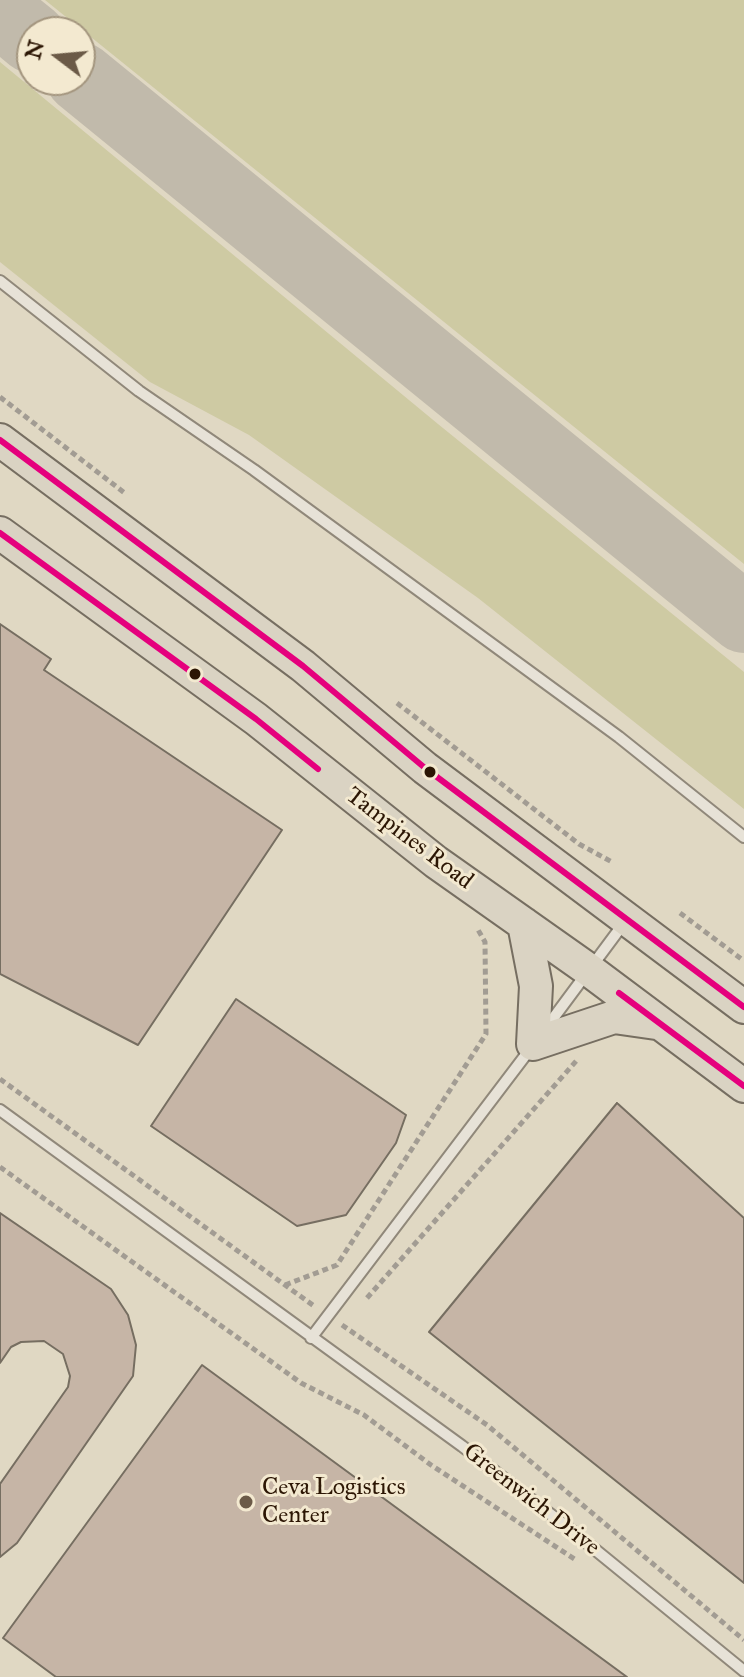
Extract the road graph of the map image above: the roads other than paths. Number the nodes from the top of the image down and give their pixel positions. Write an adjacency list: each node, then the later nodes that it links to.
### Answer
1 (0, 281): 4 (lane)
2 (7, 456): 5 (main road)
3 (0, 533): 6 (main road, Tampines Road)
4 (744, 837)
5 (627, 918): 7 (lane); 8 (main road)
6 (524, 924): 7 (main road, Tampines Road); 10 (main road)
7 (589, 970): 9 (main road, Tampines Road); 10 (lane)
8 (744, 1007)
9 (658, 1023): 10 (main road); 11 (main road, Tampines Road)
10 (533, 1044): 13 (lane)
11 (744, 1086)
12 (0, 1110): 13 (lane, Greenwich Drive)
13 (311, 1338): 14 (lane, Greenwich Drive)
14 (744, 1671)

